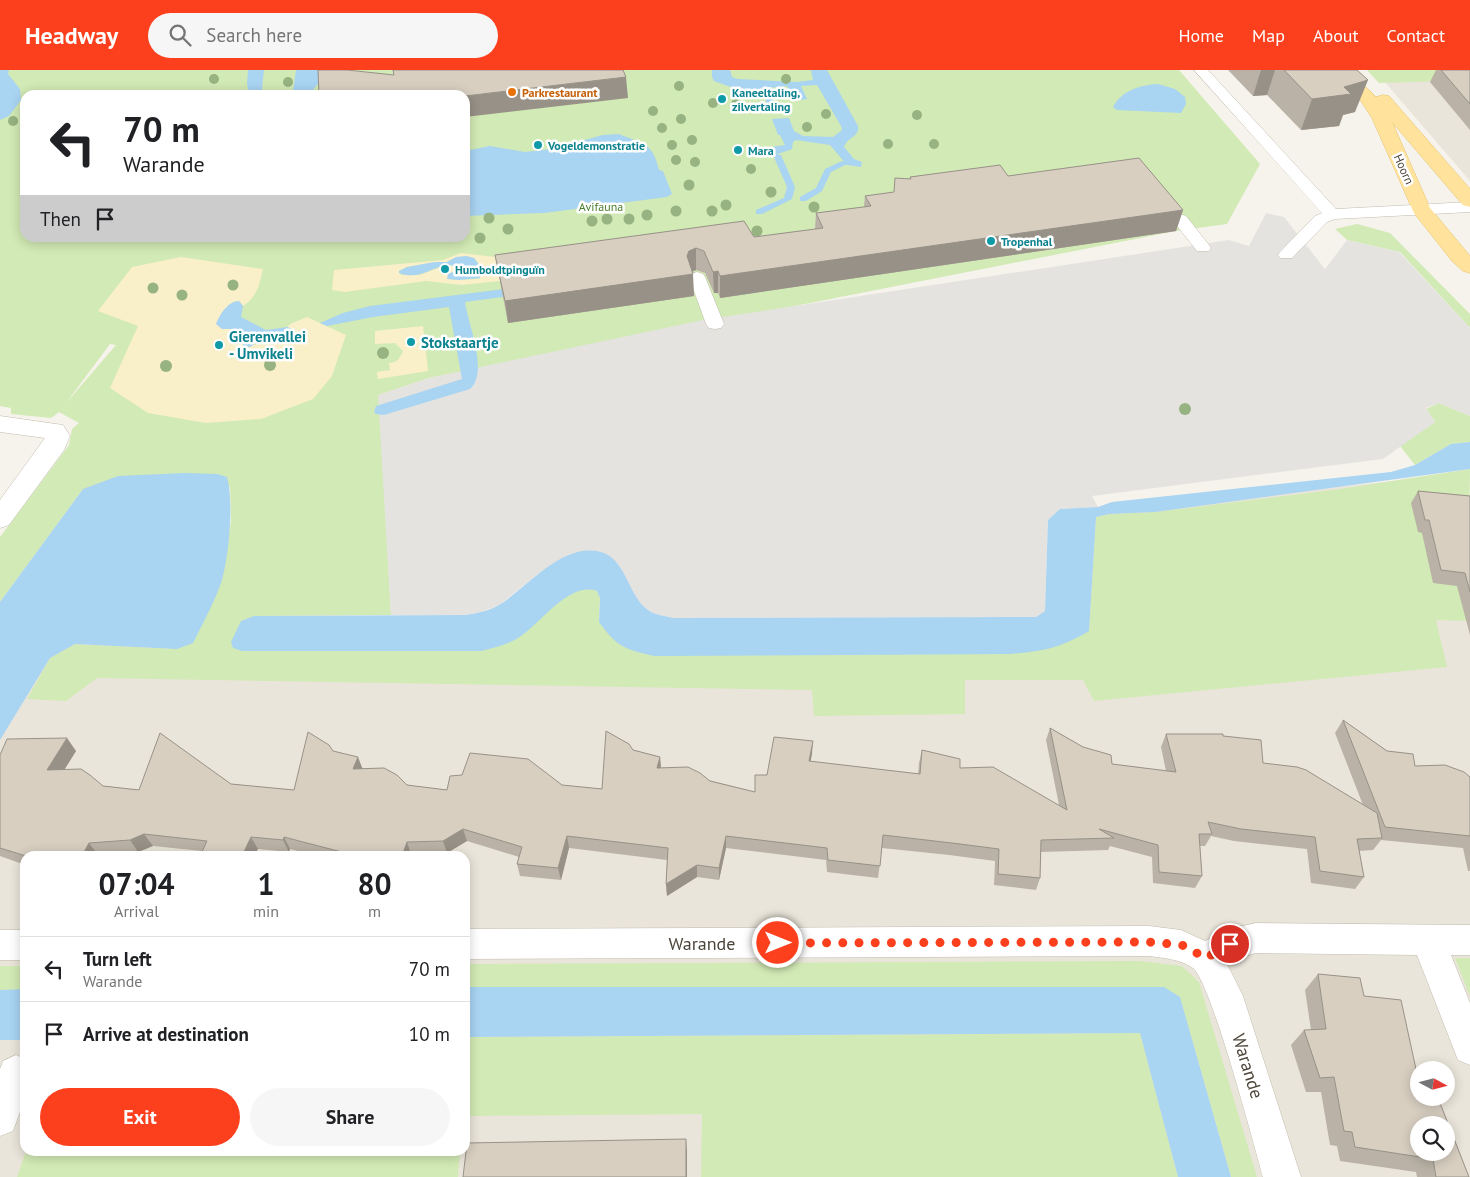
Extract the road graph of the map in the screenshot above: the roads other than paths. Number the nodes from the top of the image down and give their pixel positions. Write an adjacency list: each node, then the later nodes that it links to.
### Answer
1 (1201, 70): 7 (lane)
2 (1338, 70): 6 (main road, Hoorn)
3 (1355, 70): 4 (main road, Hoorn)
4 (1470, 202)
5 (1470, 206): 6 (lane)
6 (1422, 209): 7 (lane); 11 (main road, Hoorn)
7 (1332, 214): 10 (lane)
8 (1180, 218): 9 (lane)
9 (1203, 248)
10 (1286, 255)
11 (1470, 267)
12 (697, 277): 13 (lane)
13 (715, 324)
14 (0, 424): 15 (street)
15 (0, 519)
16 (1428, 939): 17 (street); 21 (street); 22 (street)
17 (1470, 940)
18 (470, 944): 21 (street, Warande)
19 (0, 945): 20 (street)
20 (20, 945)
21 (1206, 958): 25 (street, Warande)
22 (1470, 1048)
23 (16, 1073): 24 (street)
24 (0, 1118)
25 (1282, 1177)

